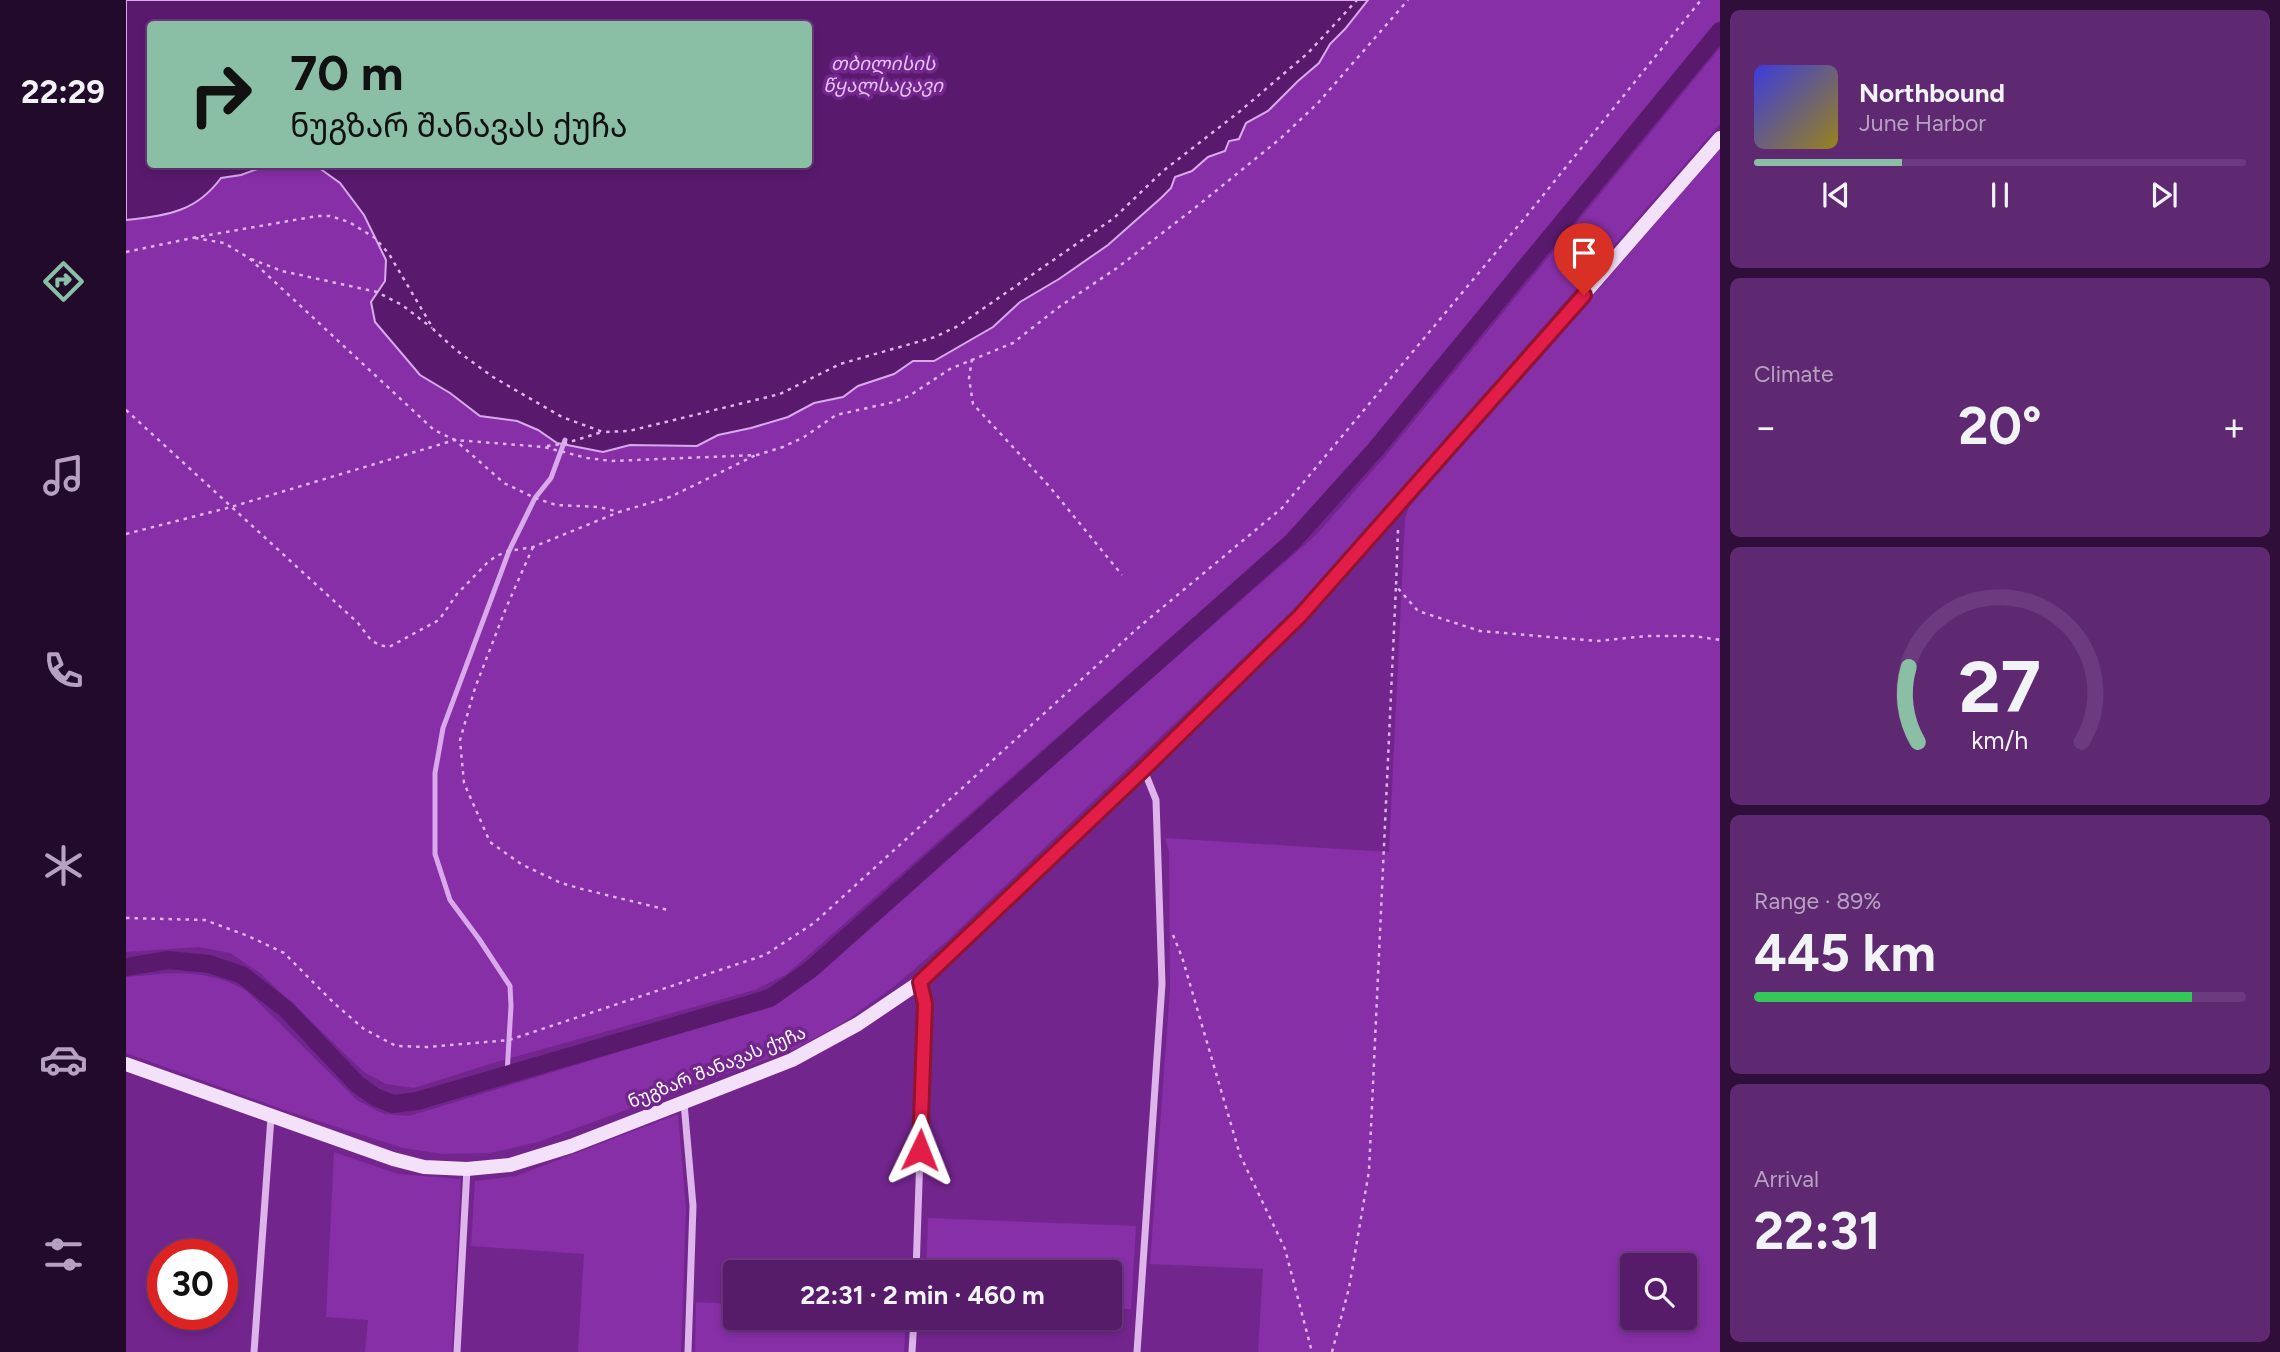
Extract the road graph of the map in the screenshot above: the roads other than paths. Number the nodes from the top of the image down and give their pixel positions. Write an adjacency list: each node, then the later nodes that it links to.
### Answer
1 (1720, 138): 2 (main road, ნუგზარ შანავას ქუჩა)
2 (1144, 769): 3 (main road, ნუგზარ შანავას ქუჩა); 14 (street)
3 (920, 982): 5 (main road, ნუგზარ შანავას ქუჩა); 8 (street)
4 (126, 1064): 6 (main road, ნუგზარ შანავას ქუჩა)
5 (684, 1103): 7 (main road, ნუგზარ შანავას ქუჩა); 12 (street)
6 (271, 1117): 7 (main road, ნუგზარ შანავას ქუჩა); 10 (street)
7 (467, 1169): 11 (street)
8 (916, 1260)
9 (913, 1330): 13 (street)
10 (254, 1352)
11 (457, 1352)
12 (688, 1352)
13 (912, 1352)
14 (1137, 1352)

